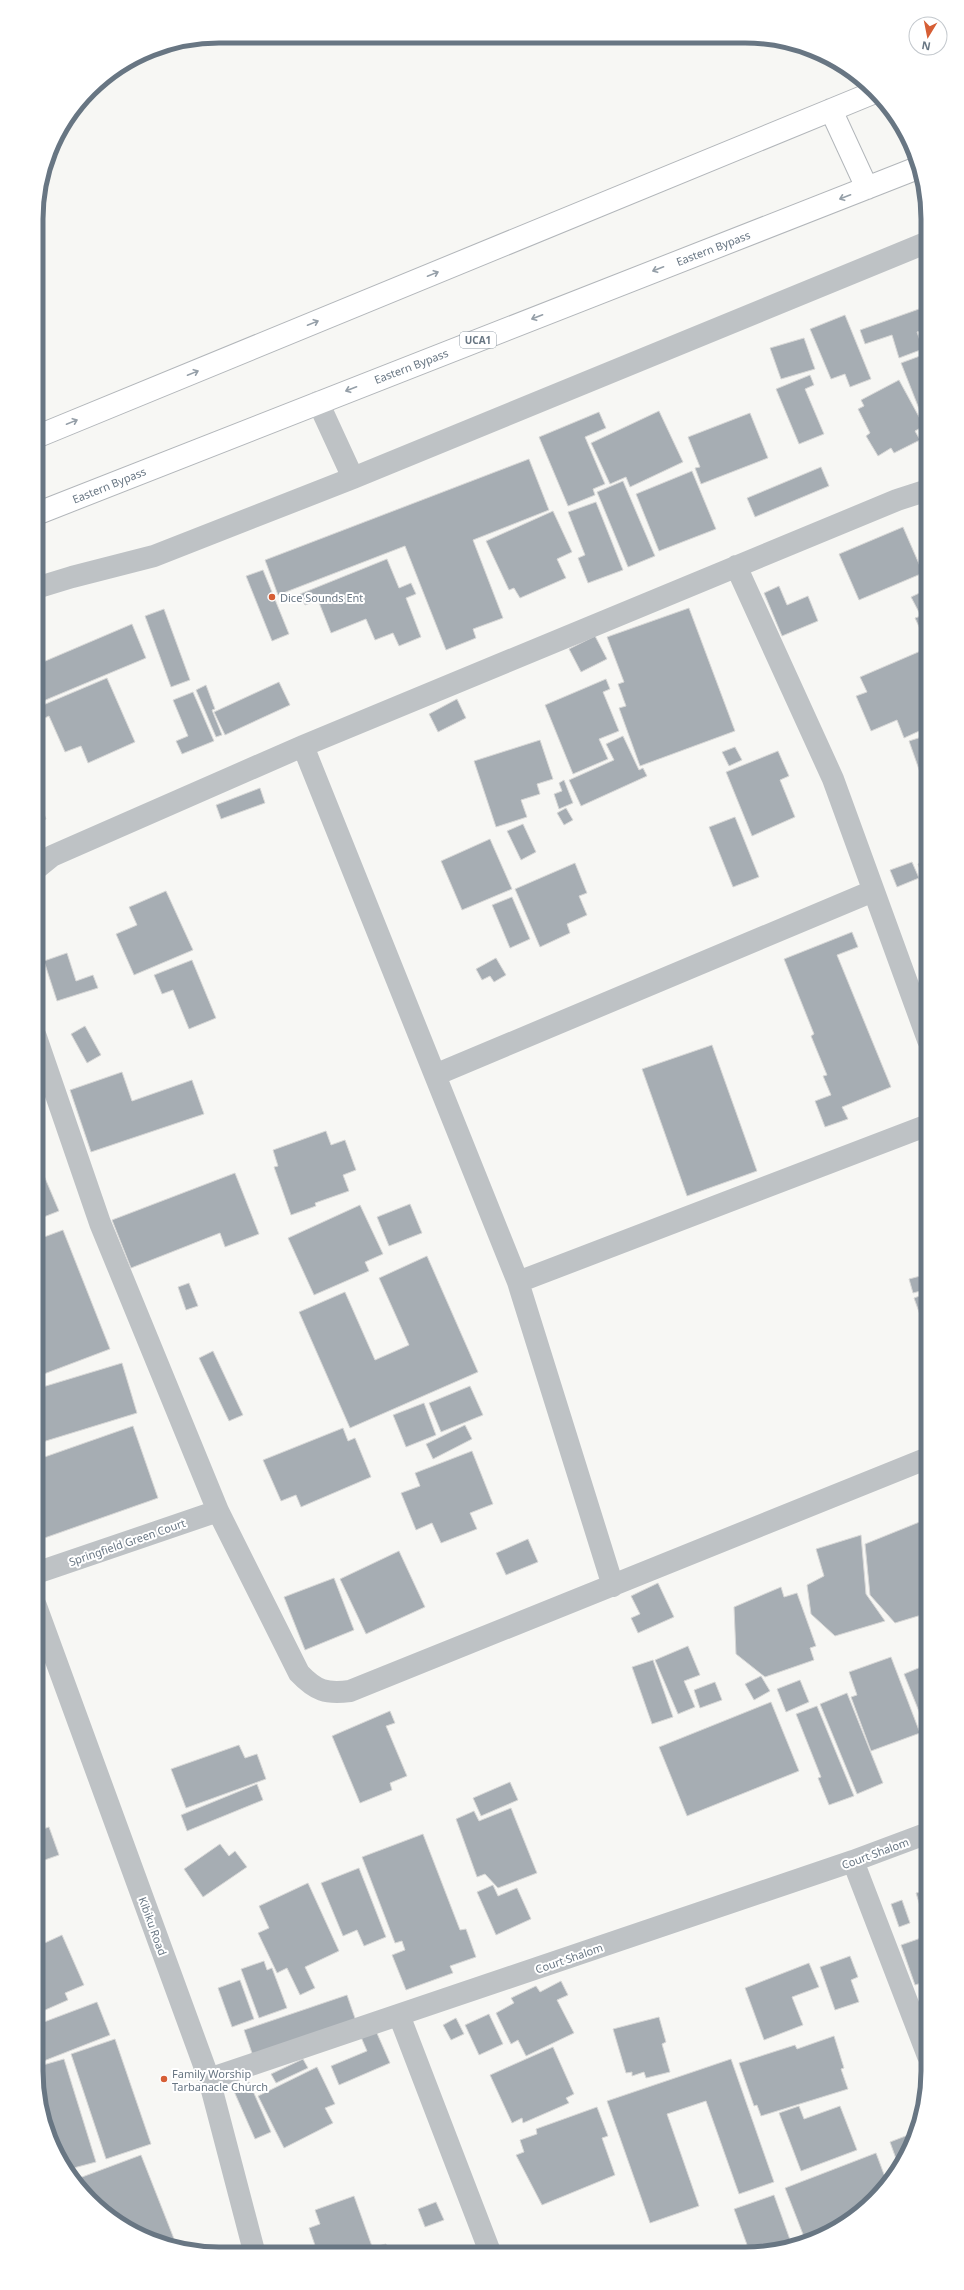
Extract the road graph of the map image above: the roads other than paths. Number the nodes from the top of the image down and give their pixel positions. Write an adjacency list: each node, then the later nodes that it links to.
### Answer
1 (870, 94): 2 (main road)
2 (831, 110): 4 (main road); 7 (main road, one-way to 2)
3 (914, 169): 4 (main road, Eastern Bypass / UCA1)
4 (866, 188): 6 (main road, Eastern Bypass / UCA1, one-way to 6)
5 (921, 245): 8 (street)
6 (318, 402): 8 (street); 10 (main road, Eastern Bypass / UCA1)
7 (43, 434)
8 (353, 478): 12 (street)
9 (921, 492): 11 (street)
10 (43, 511)
11 (736, 566): 13 (street); 15 (street)
12 (43, 586)
13 (303, 746): 14 (street); 18 (street)
14 (43, 863)
15 (873, 891): 16 (street); 18 (street)
16 (921, 1021)
17 (43, 1057): 22 (street)
18 (435, 1074): 20 (street)
19 (921, 1129): 20 (street)
20 (518, 1282): 24 (street)
21 (921, 1461): 24 (street)
22 (218, 1511): 23 (street, Springfield Green Court); 24 (street)
23 (43, 1571)
24 (613, 1586)
25 (43, 1625): 30 (street, Kibiku Road)
26 (921, 1836): 27 (street, Court Shalom)
27 (853, 1861): 28 (street, Court Shalom); 29 (street)
28 (399, 2015): 30 (street, Court Shalom); 32 (street)
29 (921, 2038)
30 (209, 2079): 31 (street, Kibiku Road)
31 (253, 2247)
32 (488, 2247)

